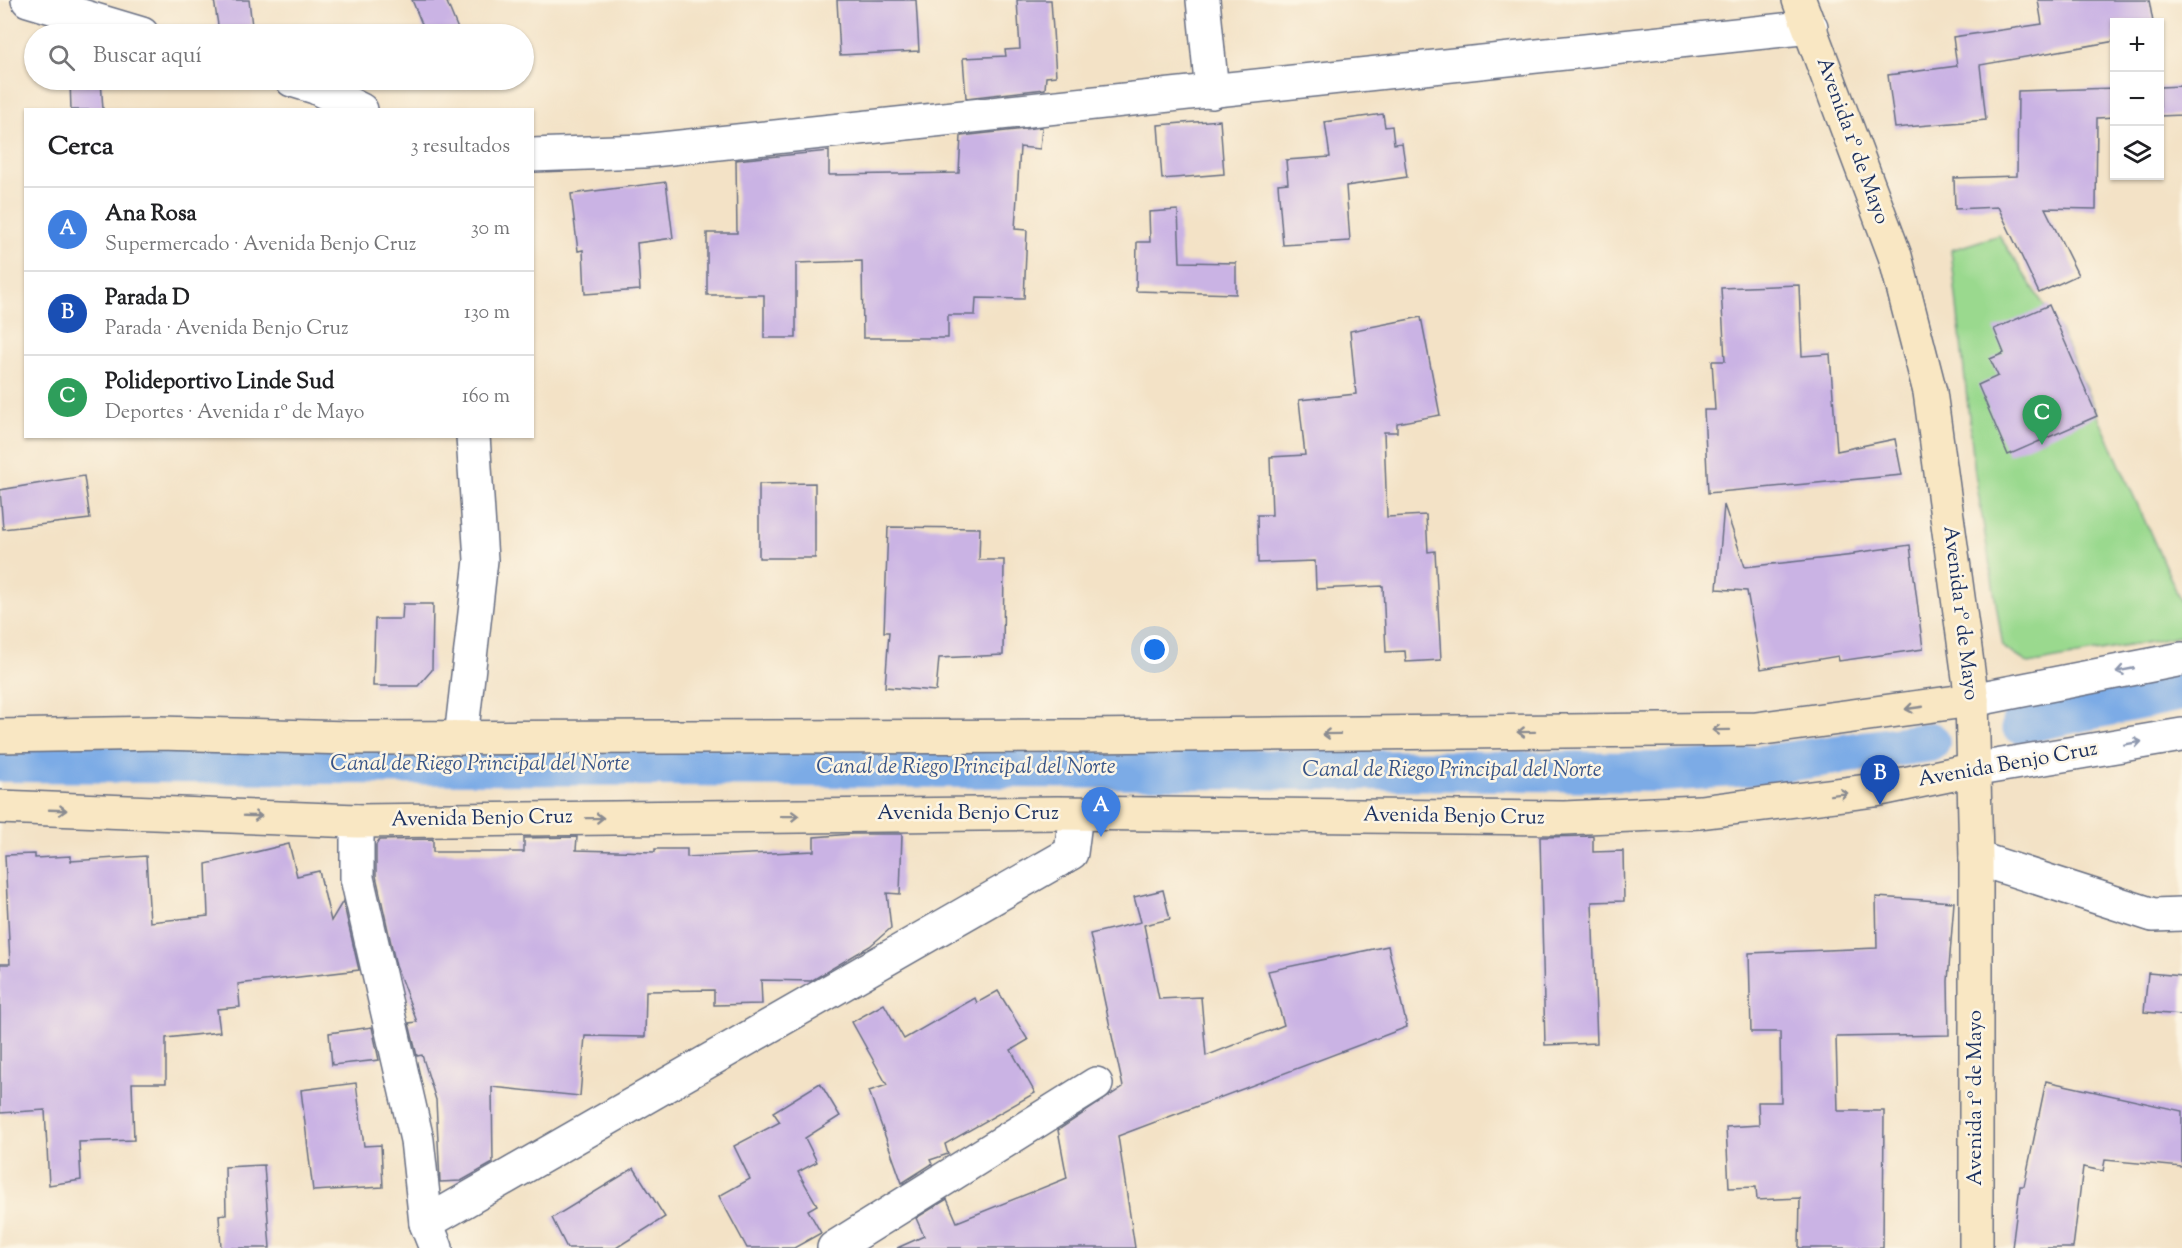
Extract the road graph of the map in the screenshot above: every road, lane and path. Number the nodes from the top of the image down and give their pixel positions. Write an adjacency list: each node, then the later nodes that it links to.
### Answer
1 (28, 0): 4 (street)
2 (1203, 0): 6 (street)
3 (1805, 13): 6 (street); 11 (main road, Avenida 1º de Mayo)
4 (108, 24)
5 (321, 90): 7 (street)
6 (1212, 92): 8 (street)
7 (357, 108)
8 (534, 155)
9 (473, 438): 14 (street)
10 (2182, 659): 11 (street, one-way to 11)
11 (1972, 700): 14 (main road, one-way to 14); 15 (main road, Avenida 1º de Mayo)
12 (2182, 735): 15 (street, Avenida Benjo Cruz, one-way to 12)
13 (0, 736): 14 (main road)
14 (460, 738)
15 (1972, 770): 17 (main road, Avenida Benjo Cruz, one-way to 15); 19 (main road, Avenida 1º de Mayo)
16 (0, 807): 18 (main road, Avenida Benjo Cruz, one-way to 18)
17 (1076, 814): 18 (main road, Avenida Benjo Cruz, one-way to 17); 22 (street)
18 (357, 820): 22 (street)
19 (1976, 858): 20 (street); 24 (main road, Avenida 1º de Mayo)
20 (2182, 914)
21 (1096, 1084): 23 (street)
22 (431, 1235)
23 (834, 1248)
24 (1976, 1248)

